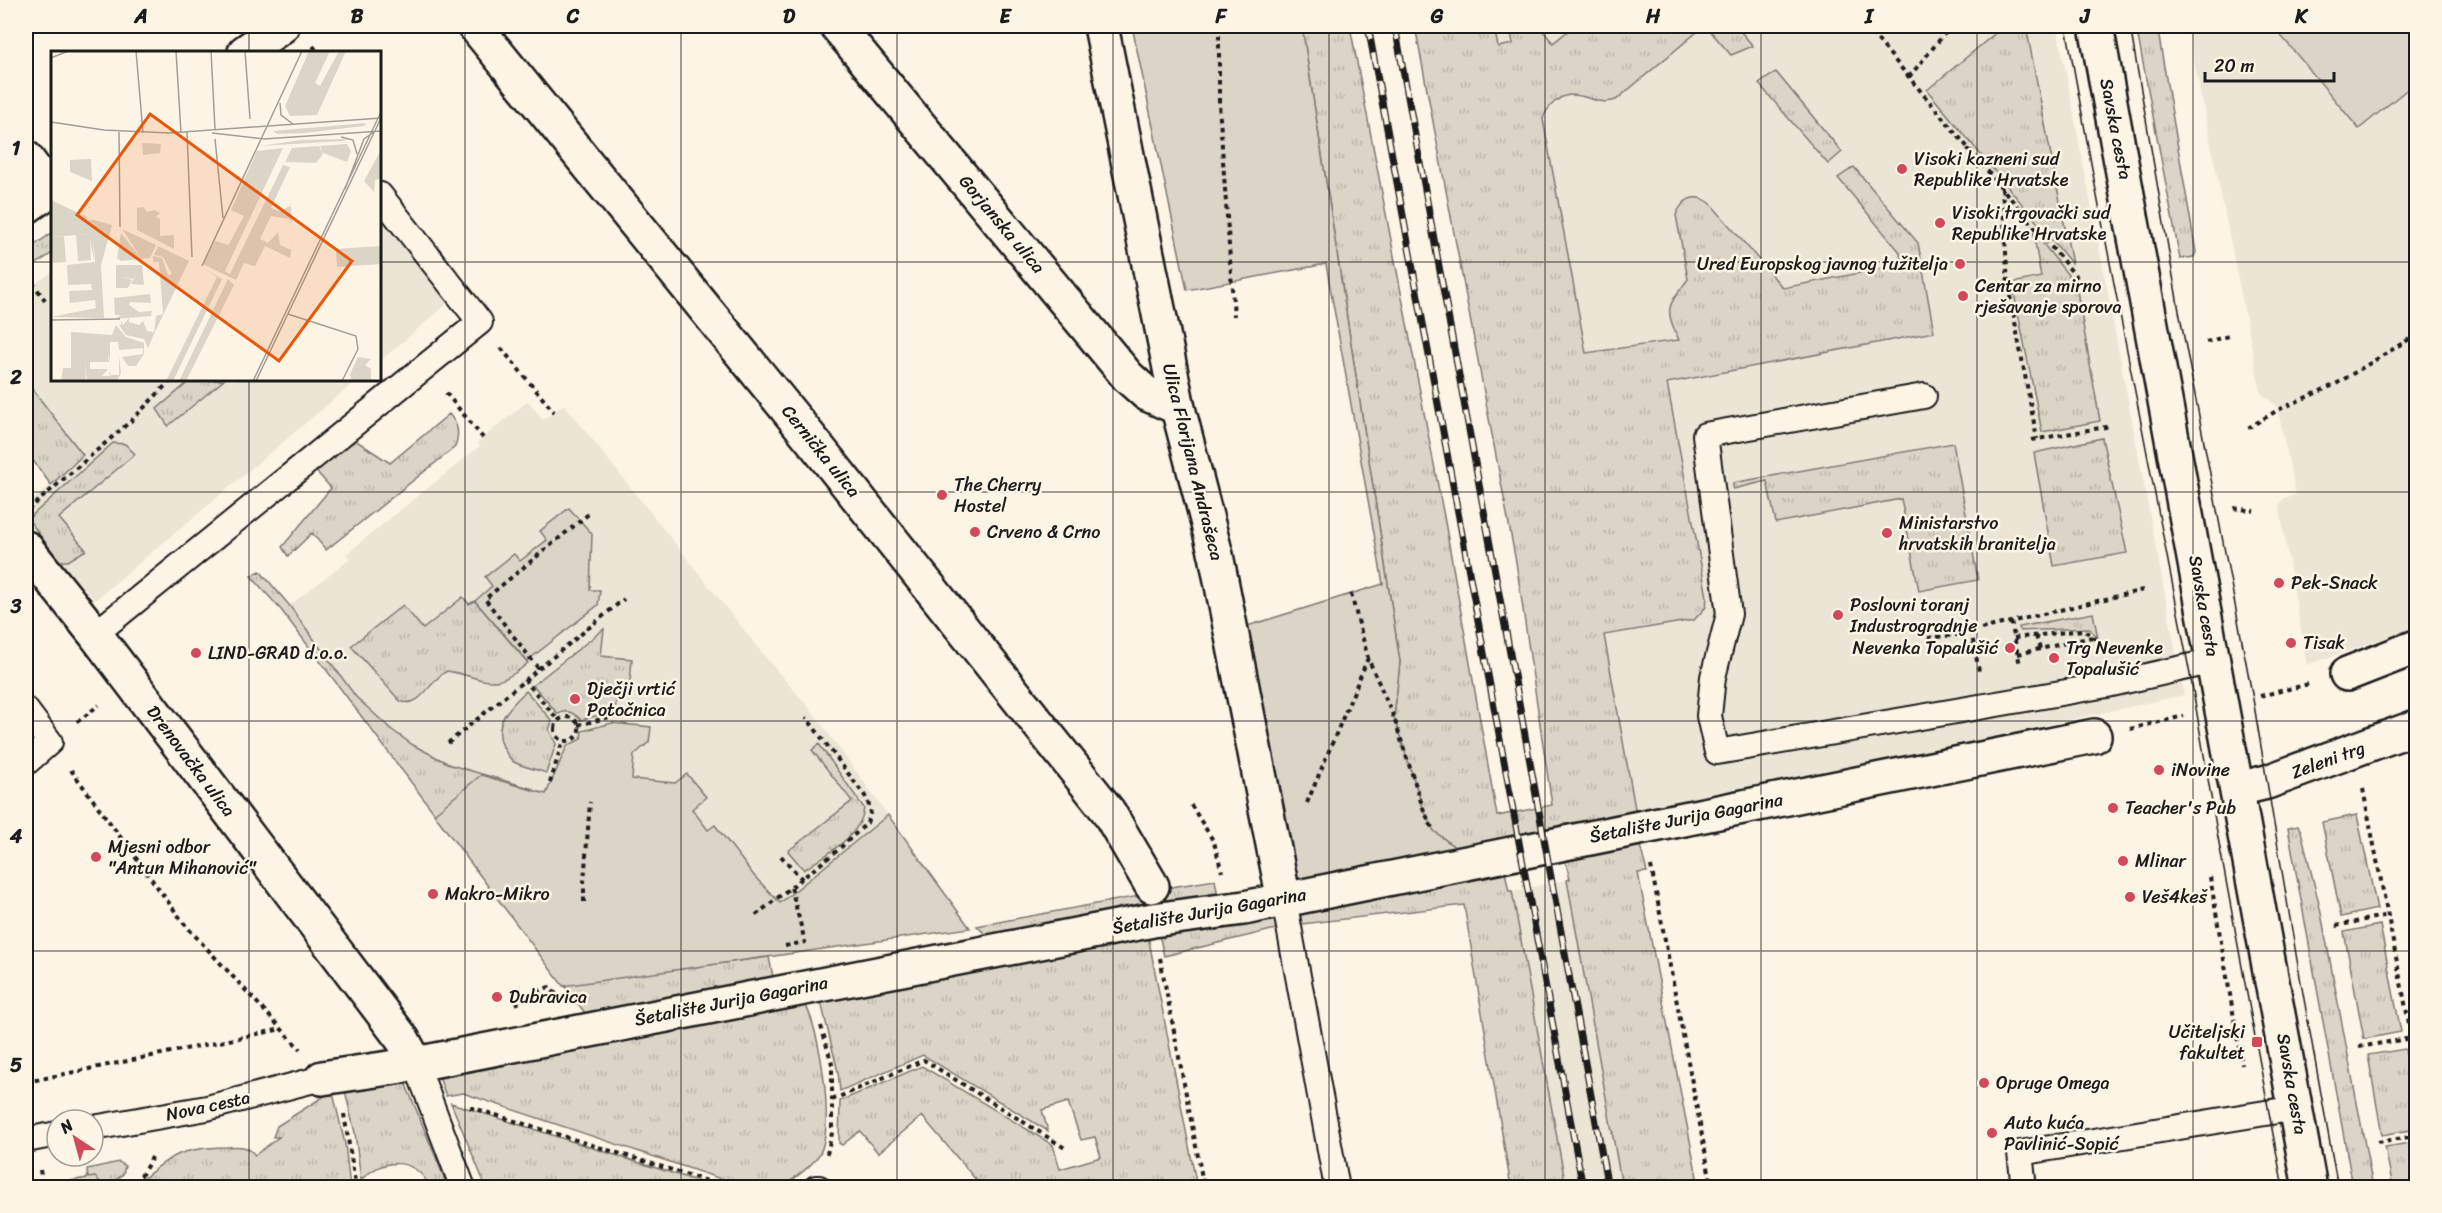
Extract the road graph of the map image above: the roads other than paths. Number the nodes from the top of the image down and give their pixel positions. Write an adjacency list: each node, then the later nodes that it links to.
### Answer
1 (475, 26): 20 (street, Cernička ulica)
2 (837, 26): 9 (street, Gorjanska ulica)
3 (1101, 26): 9 (street, Ulica Florijana Andrašeca)
4 (2096, 26): 13 (street, Savska cesta)
5 (26, 158): 6 (street)
6 (43, 196)
7 (381, 196): 11 (lane)
8 (1924, 396): 13 (lane)
9 (1178, 408): 21 (street, Ulica Florijana Andrašeca)
10 (26, 548): 11 (street, Drenovačka ulica)
11 (95, 634): 22 (street, Drenovačka ulica)
12 (2416, 648): 14 (street)
13 (2214, 661): 19 (street, Savska cesta)
14 (2333, 678)
15 (26, 710): 18 (lane)
16 (2416, 727): 19 (street, Zeleni trg)
17 (2108, 733): 21 (street, Šetalište Jurija Gagarina)
18 (26, 763)
19 (2238, 789): 24 (street, Savska cesta)
20 (1152, 886)
21 (1284, 900): 22 (street, Šetalište Jurija Gagarina); 29 (lane)
22 (416, 1064): 23 (street, Šetalište Jurija Gagarina); 28 (lane)
23 (328, 1078): 25 (lane, Nova cesta)
24 (2296, 1108): 30 (lane); 31 (street, Savska cesta)
25 (105, 1126)
26 (45, 1136): 27 (lane)
27 (26, 1140)
28 (463, 1188)
29 (1337, 1188)
30 (2024, 1188)
31 (2310, 1188)

